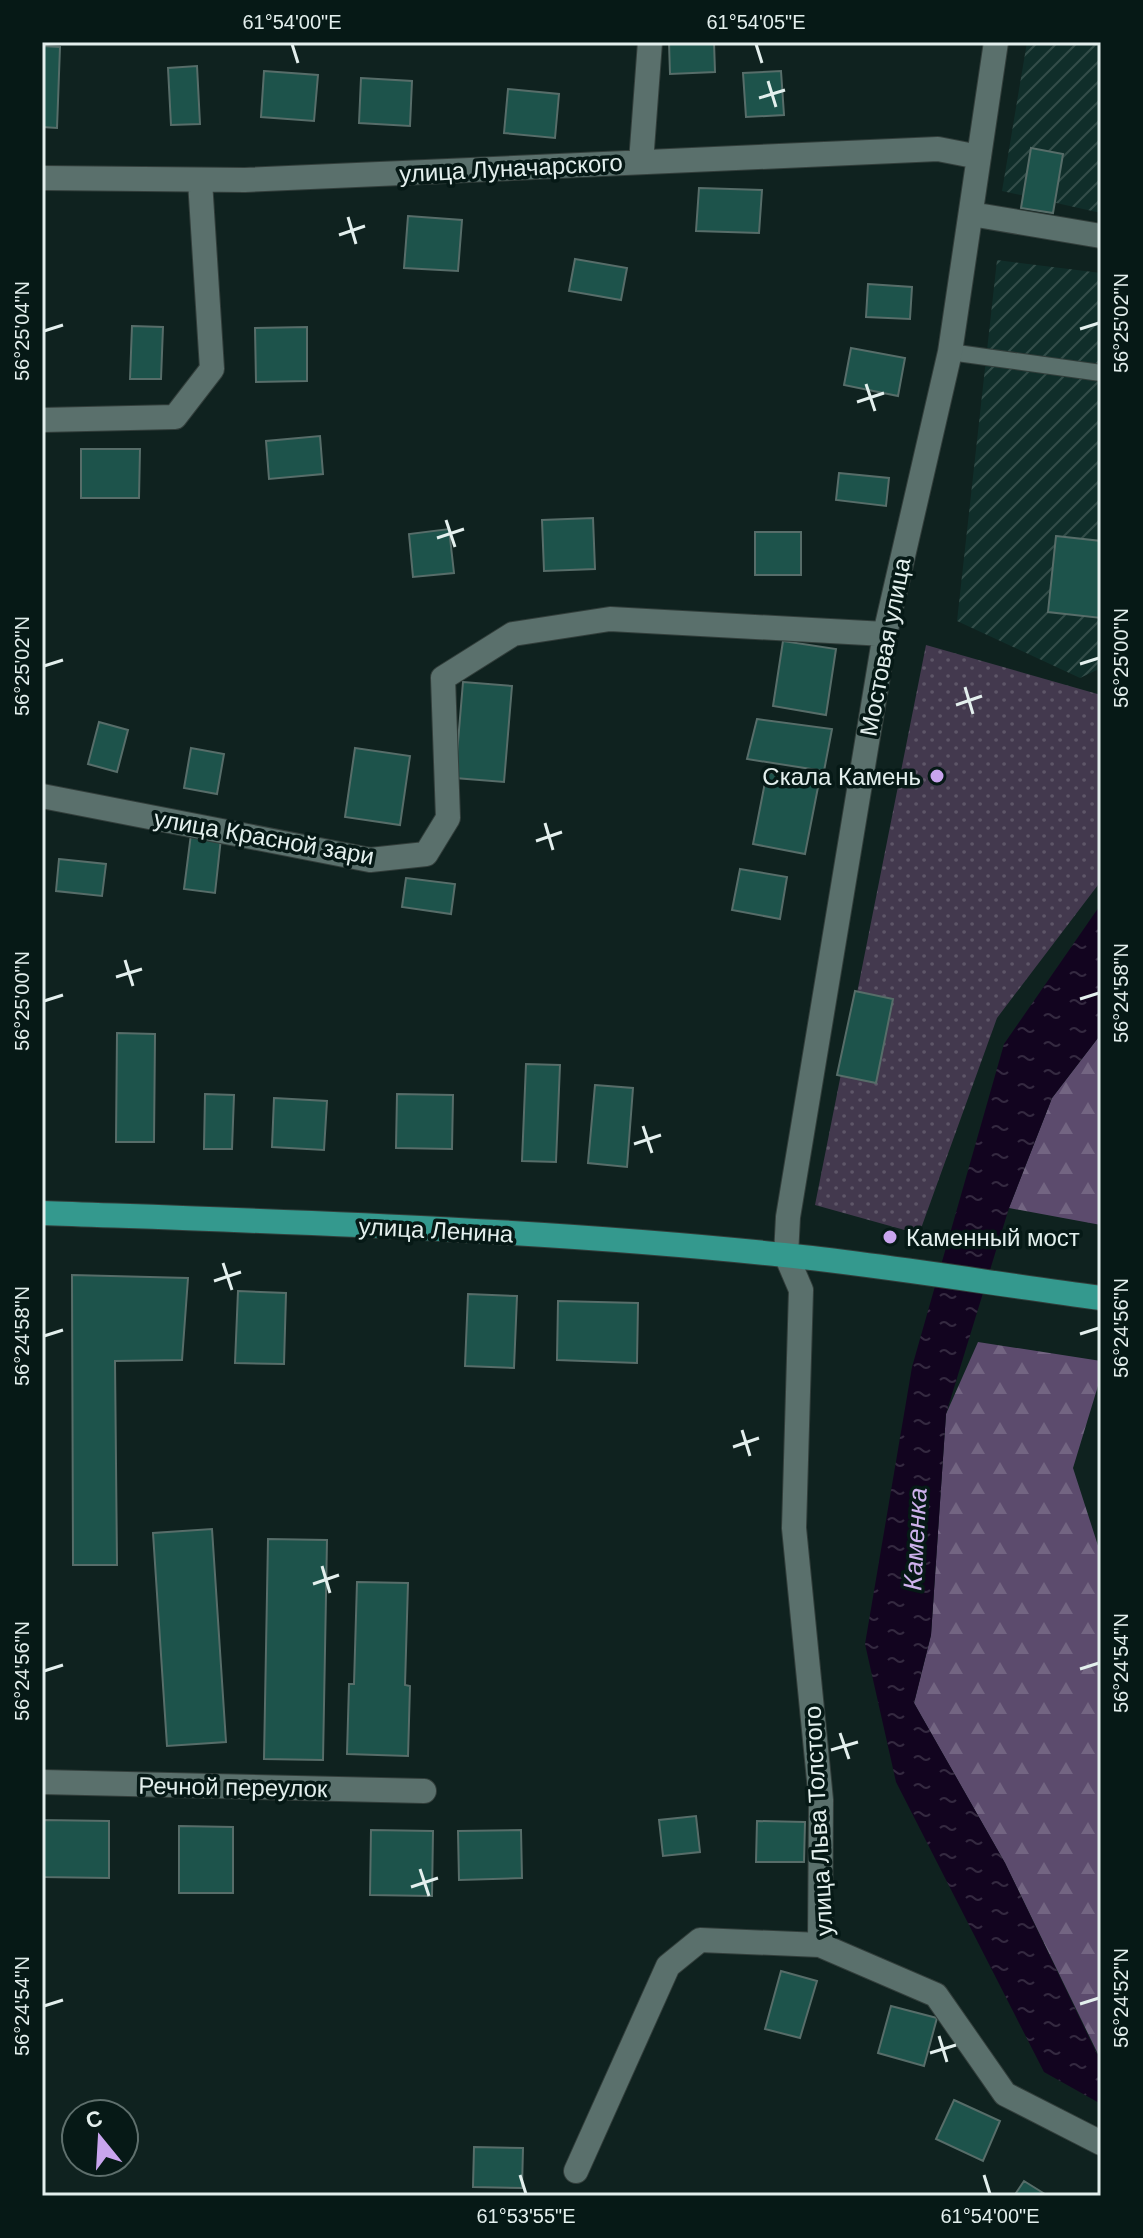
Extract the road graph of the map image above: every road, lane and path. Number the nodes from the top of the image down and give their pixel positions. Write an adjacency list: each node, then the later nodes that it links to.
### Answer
1 (650, 42): 4 (street)
2 (996, 42): 3 (street, Мостовая улица)
3 (979, 157): 4 (street, улица Луначарского); 7 (street, Мостовая улица)
4 (641, 162): 6 (street, улица Луначарского)
5 (42, 178): 6 (street, улица Луначарского)
6 (200, 181): 11 (street)
7 (971, 214): 8 (street); 9 (street, Мостовая улица)
8 (1101, 236)
9 (950, 352): 10 (lane); 12 (street, Мостовая улица)
10 (1101, 373)
11 (42, 420)
12 (885, 634): 13 (street, улица Красной зари); 15 (street, Мостовая улица)
13 (42, 796)
14 (42, 1213): 15 (main road, улица Ленина)
15 (786, 1255): 16 (main road, улица Ленина); 19 (street, улица Льва Толстого)
16 (1101, 1298)
17 (42, 1782): 18 (street, Речной переулок)
18 (424, 1791)
19 (820, 1945): 20 (street, улица Льва Толстого); 21 (street)
20 (1101, 2143)
21 (576, 2171)

